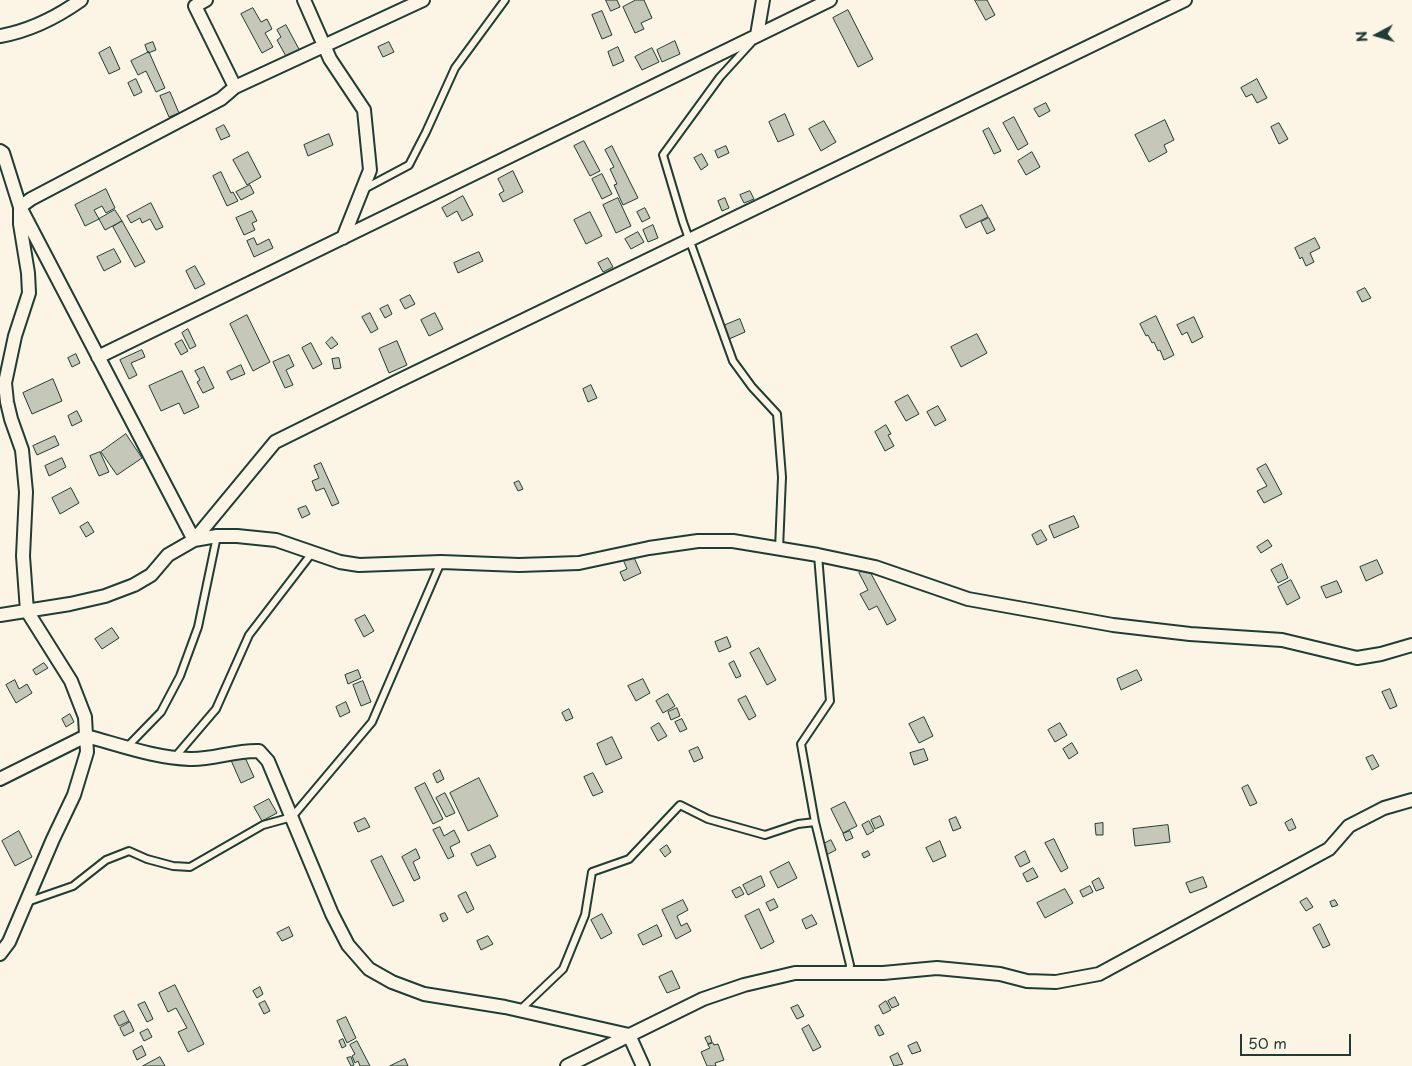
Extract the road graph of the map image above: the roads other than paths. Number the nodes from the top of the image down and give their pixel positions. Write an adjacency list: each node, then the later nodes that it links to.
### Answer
1 (82, 0): 10 (street)
2 (206, 0): 12 (street)
3 (304, 0): 11 (street)
4 (423, 0): 11 (street)
5 (505, 0): 14 (lane)
6 (763, 0): 9 (street)
7 (830, 0): 9 (street)
8 (1185, 0): 17 (street)
9 (758, 35): 16 (street); 17 (lane)
10 (0, 36)
11 (324, 46): 12 (street); 14 (street)
12 (235, 87): 15 (street)
13 (0, 151): 15 (street)
14 (362, 189): 16 (street)
15 (20, 207): 18 (street); 25 (street)
16 (343, 238): 18 (street)
17 (689, 240): 20 (street); 21 (lane)
18 (98, 357): 20 (street)
19 (217, 536): 20 (street); 22 (street); 29 (lane)
20 (194, 540): 25 (street)
21 (779, 549): 23 (street); 24 (street)
22 (312, 553): 24 (street); 30 (lane)
23 (818, 555): 27 (street); 34 (lane)
24 (441, 562): 33 (lane)
25 (27, 611): 26 (street); 28 (street)
26 (0, 615)
27 (1412, 645)
28 (86, 736): 29 (street); 31 (street); 35 (street)
29 (126, 747): 30 (street)
30 (175, 757): 33 (street)
31 (0, 779)
32 (1412, 800): 37 (street)
33 (292, 817): 35 (lane); 38 (street)
34 (815, 822): 37 (lane); 38 (lane)
35 (26, 903): 36 (street)
36 (0, 954)
37 (849, 973): 39 (street)
38 (520, 1010): 39 (street)
39 (629, 1035): 40 (street); 41 (street)
40 (567, 1066)
41 (643, 1066)

